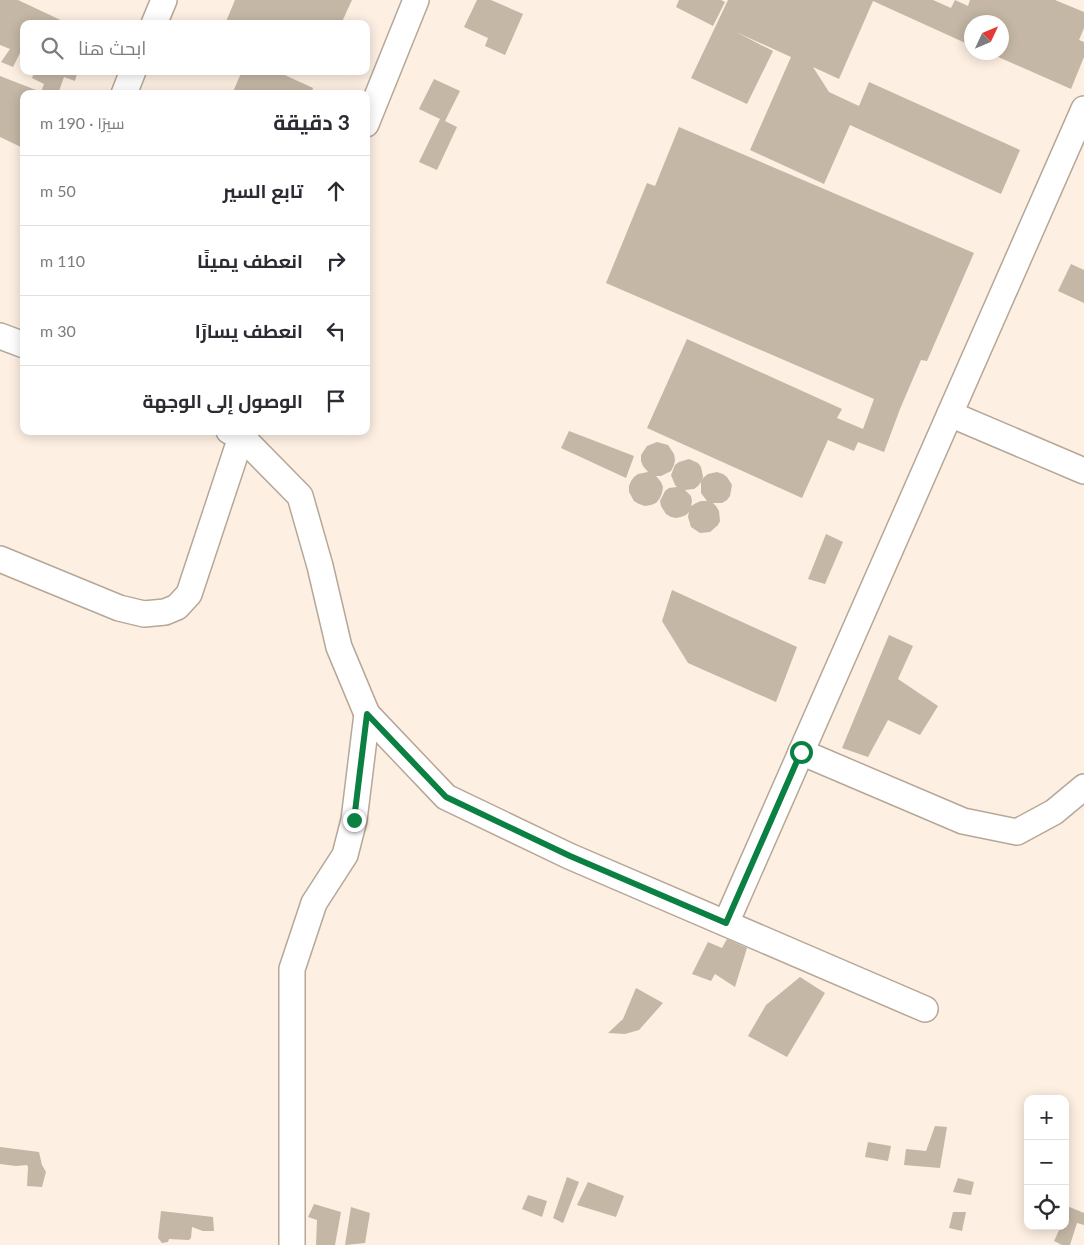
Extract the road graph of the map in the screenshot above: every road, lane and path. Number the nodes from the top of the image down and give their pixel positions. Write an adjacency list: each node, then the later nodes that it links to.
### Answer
1 (164, 0): 3 (street)
2 (416, 0): 7 (street)
3 (156, 20)
4 (131, 75): 5 (street)
5 (126, 90)
6 (1084, 109): 8 (street)
7 (370, 114)
8 (950, 414): 11 (street); 14 (street)
9 (237, 435): 12 (street)
10 (240, 435): 13 (street)
11 (1084, 471)
12 (0, 559)
13 (367, 714): 16 (street); 18 (street)
14 (801, 752): 15 (street); 16 (street)
15 (1084, 787)
16 (726, 923): 17 (street)
17 (925, 1009)
18 (292, 1245)

